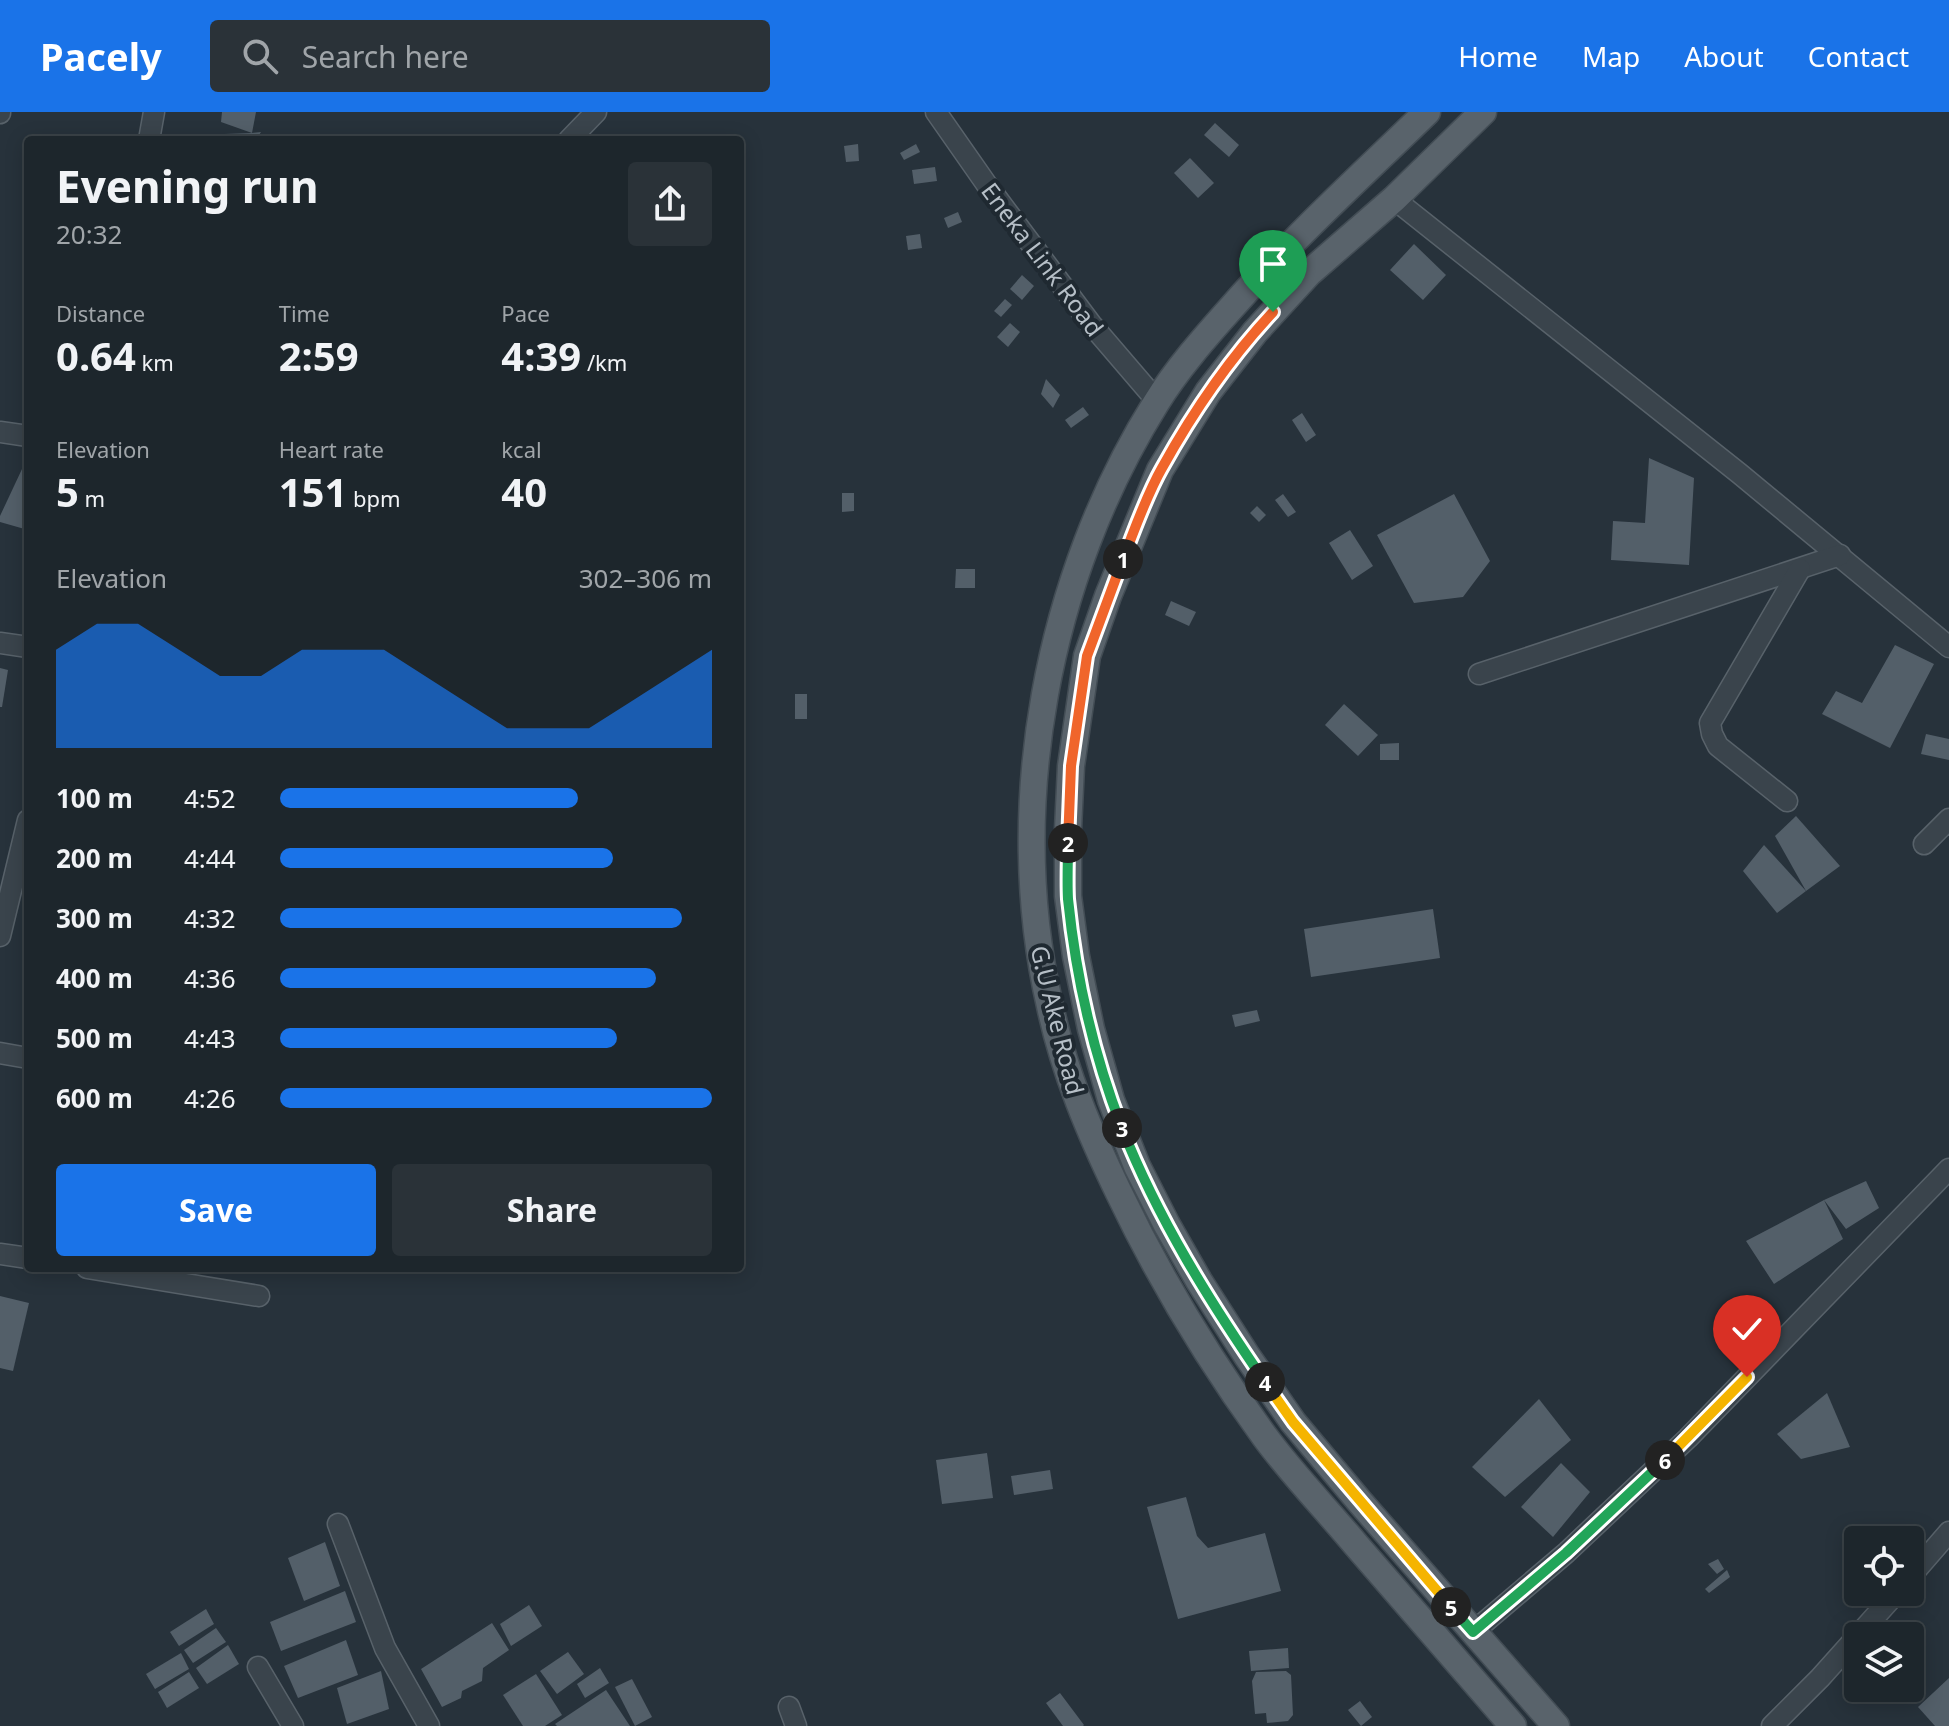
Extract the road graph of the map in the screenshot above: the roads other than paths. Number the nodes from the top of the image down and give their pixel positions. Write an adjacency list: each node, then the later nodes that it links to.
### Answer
1 (154, 112): 6 (street)
2 (596, 112): 7 (street)
3 (936, 112): 9 (street, Eneka Link Road)
4 (1427, 112): 9 (main road, G.U Ake Road)
5 (1483, 112): 8 (main road)
6 (150, 136)
7 (573, 136)
8 (1394, 199): 12 (street); 34 (main road)
9 (1157, 401): 38 (main road, G.U Ake Road)
10 (0, 432): 11 (street)
11 (24, 435)
12 (1840, 555): 13 (street); 16 (street)
13 (1800, 569): 17 (street); 18 (street)
14 (0, 643): 15 (street)
15 (24, 646)
16 (1949, 647)
17 (1479, 674)
18 (1787, 801)
19 (1949, 819): 20 (street)
20 (1924, 844)
21 (17, 849): 22 (street)
22 (0, 936)
23 (0, 1053): 24 (street)
24 (24, 1057)
25 (1949, 1169): 34 (street)
26 (0, 1254): 27 (street)
27 (24, 1257)
28 (112, 1272): 29 (street)
29 (259, 1296)
30 (338, 1524): 37 (street)
31 (1949, 1532): 32 (street)
32 (1924, 1561)
33 (1884, 1606): 40 (street)
34 (1473, 1632): 39 (main road)
35 (258, 1667): 36 (street)
36 (293, 1726)
37 (429, 1726)
38 (1513, 1726)
39 (1556, 1726)
40 (1772, 1726)

